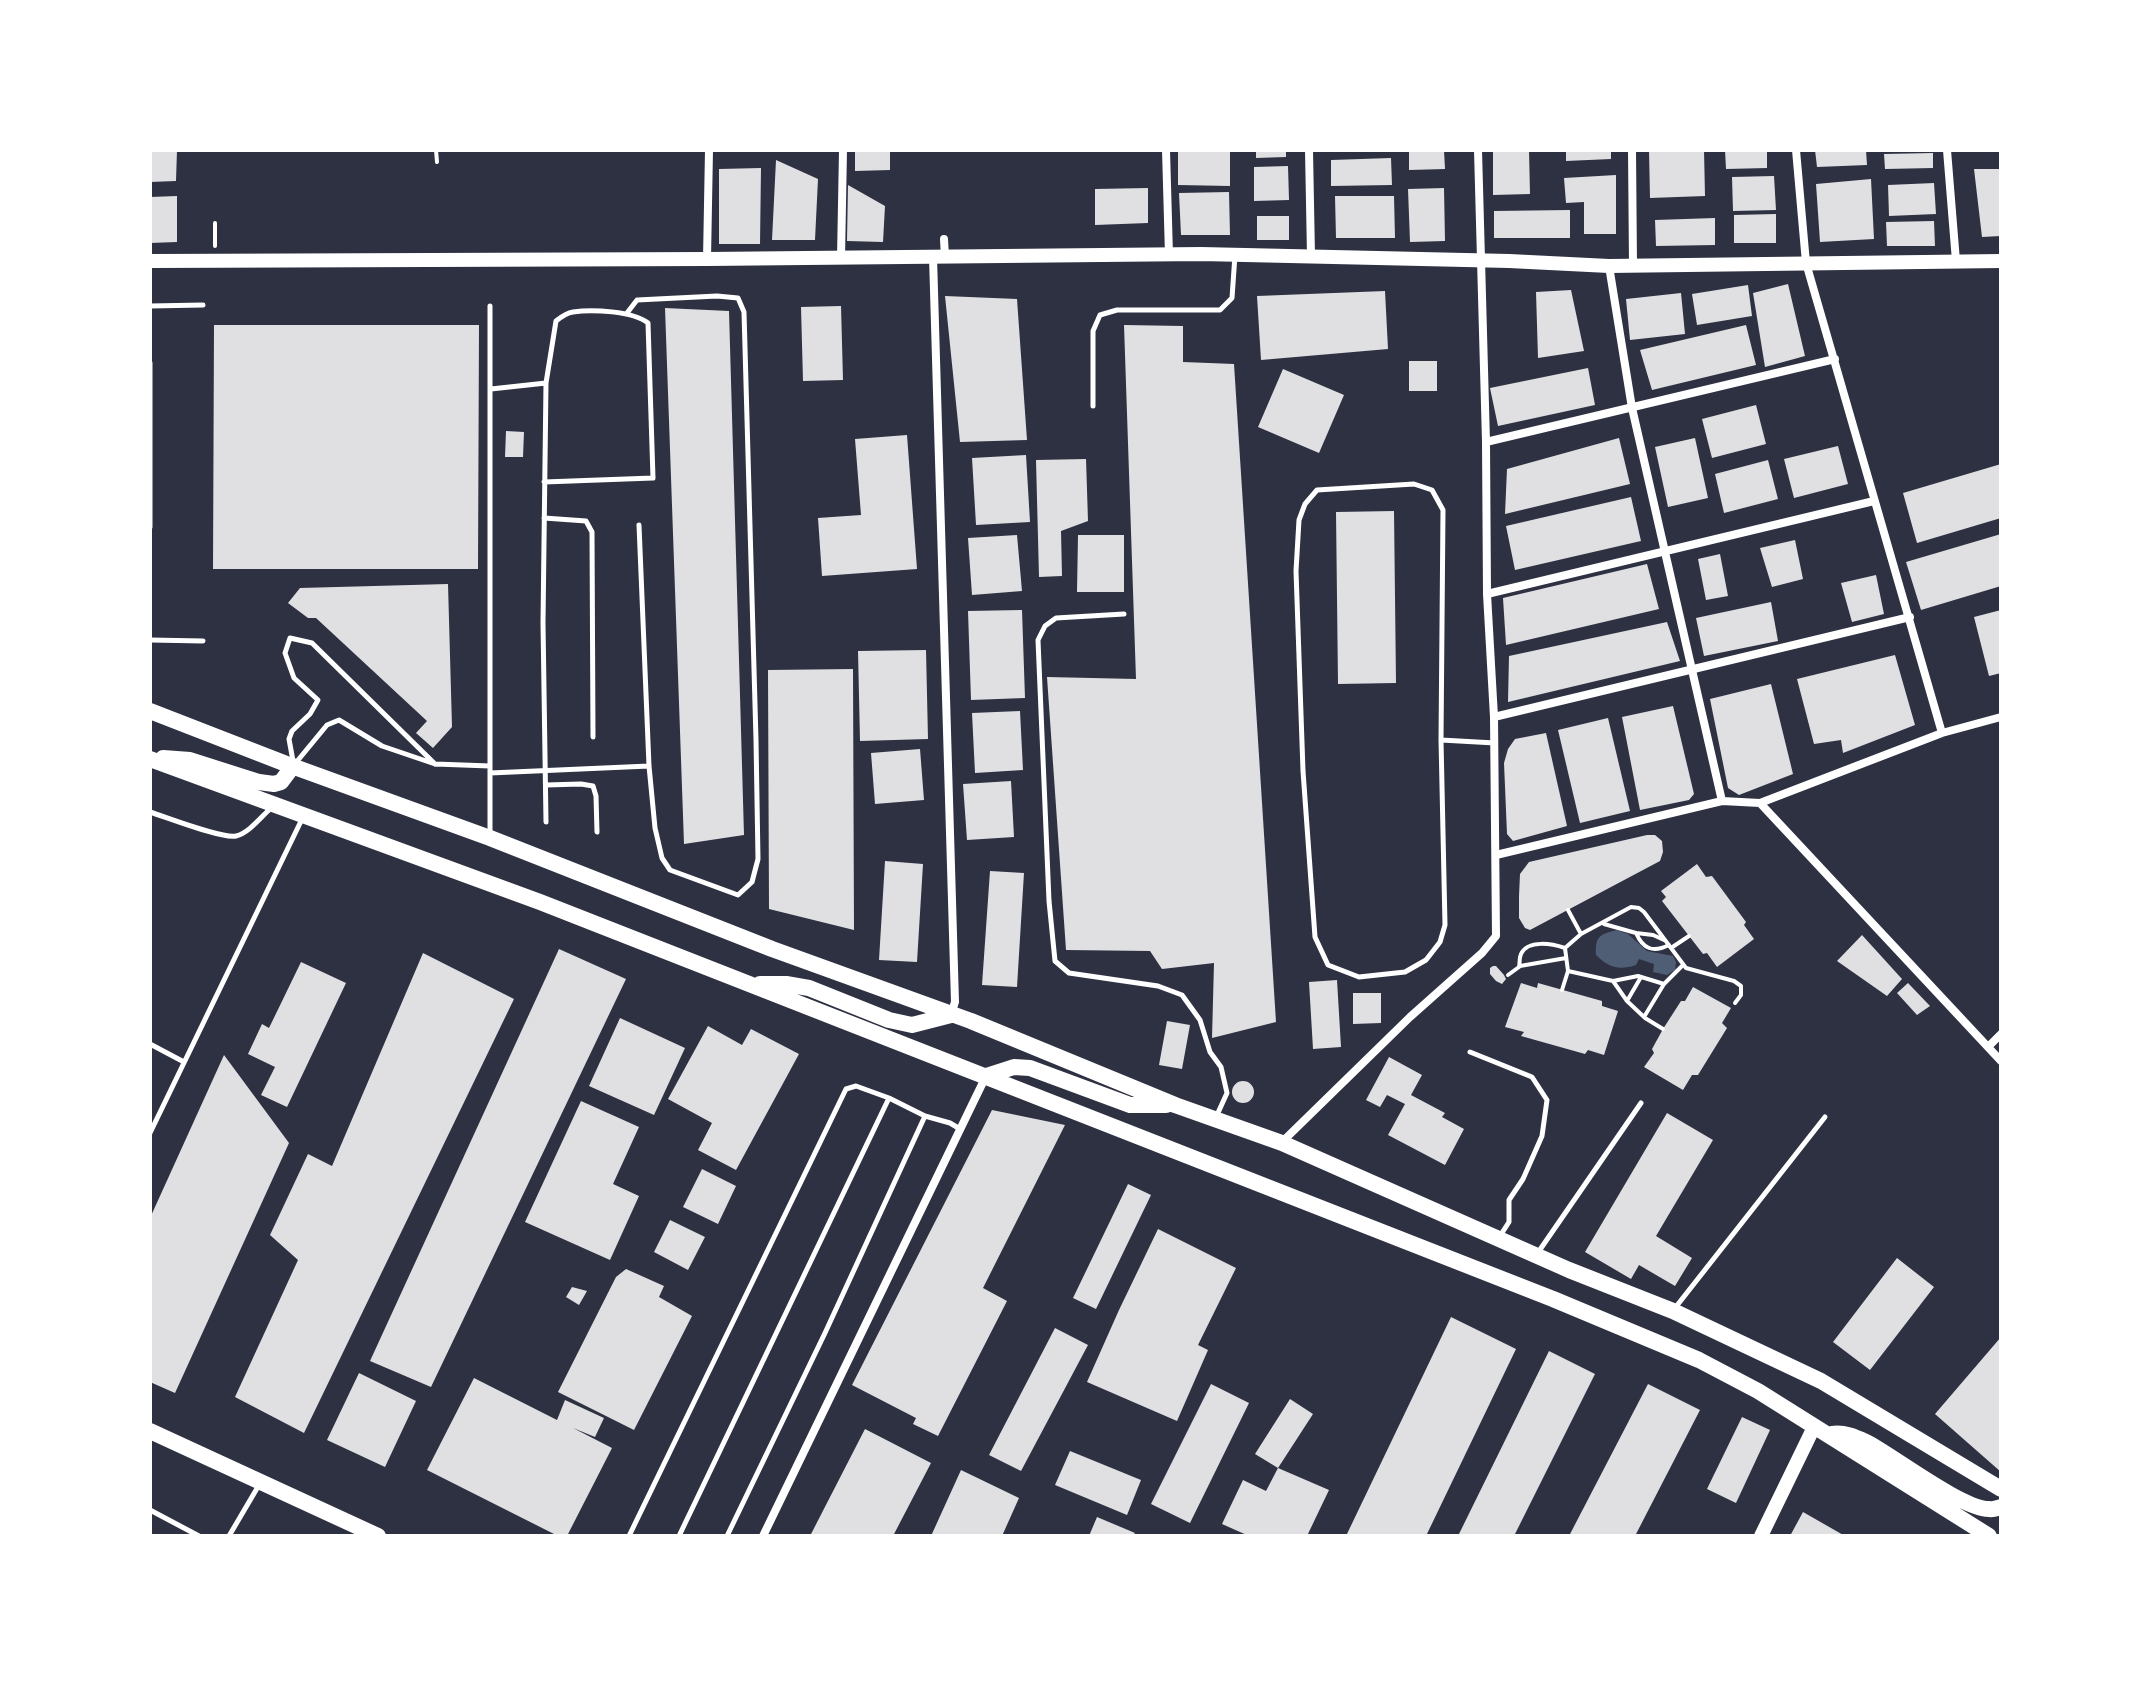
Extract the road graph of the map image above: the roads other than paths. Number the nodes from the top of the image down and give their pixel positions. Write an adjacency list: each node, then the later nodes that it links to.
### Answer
1 (843, 150): 14 (street)
2 (1166, 150): 11 (street)
3 (1309, 150): 12 (street)
4 (1478, 150): 16 (street)
5 (1632, 150): 21 (street)
6 (1796, 150): 20 (street)
7 (1947, 150): 18 (street)
8 (708, 153): 15 (street)
9 (944, 239): 13 (street)
10 (1235, 254): 11 (street); 12 (street); 31 (lane)
11 (1169, 255): 13 (street)
12 (1311, 256): 16 (street)
13 (939, 257): 14 (street); 70 (street)
14 (841, 258): 15 (street)
15 (707, 259): 17 (street)
16 (1480, 260): 22 (street); 33 (street)
17 (150, 261)
18 (1956, 261): 19 (street); 20 (street)
19 (2001, 261)
20 (1806, 263): 21 (street); 27 (street)
21 (1633, 265): 22 (street)
22 (1609, 266): 32 (street)
23 (203, 305): 24 (lane)
24 (150, 306)
25 (490, 306): 30 (lane)
26 (627, 313): 29 (lane); 34 (lane); 56 (lane)
27 (1835, 359): 32 (street); 35 (street)
28 (150, 363): 38 (lane)
29 (546, 383): 30 (lane); 34 (lane)
30 (491, 389): 57 (lane)
31 (1093, 406)
32 (1632, 408): 33 (street); 39 (street)
33 (1486, 442): 40 (street)
34 (544, 482): 36 (lane)
35 (1874, 501): 39 (street); 42 (street)
36 (544, 518): 50 (lane); 58 (lane)
37 (639, 525): 56 (lane)
38 (150, 527)
39 (1665, 552): 40 (street); 45 (street)
40 (1487, 594): 47 (street)
41 (1124, 614): 83 (lane)
42 (1910, 617): 45 (street); 49 (street)
43 (150, 640): 44 (lane)
44 (203, 641)
45 (1692, 668): 47 (street); 60 (street)
46 (150, 711): 55 (main road)
47 (1494, 717): 52 (street)
48 (2001, 717): 49 (street)
49 (1942, 733): 61 (street)
50 (593, 737)
51 (1441, 740): 51 (lane); 52 (lane)
52 (1495, 743): 68 (street)
53 (150, 758): 55 (main road); 62 (main road)
54 (435, 764): 55 (lane); 55 (lane); 57 (lane)
55 (293, 766): 67 (main road)
56 (649, 766): 58 (lane)
57 (490, 769): 58 (lane); 67 (lane)
58 (546, 770): 59 (lane)
59 (546, 785): 65 (lane); 66 (lane)
60 (1722, 801): 61 (street); 68 (street)
61 (1760, 803): 73 (street)
62 (274, 805): 63 (lane); 64 (main road)
63 (150, 812)
64 (303, 816): 69 (main road); 76 (lane)
65 (546, 822)
66 (597, 832)
67 (490, 838): 70 (main road)
68 (1496, 855): 86 (street)
69 (750, 984): 70 (main road); 77 (main road)
70 (951, 1015): 80 (main road)
71 (2001, 1034): 73 (street)
72 (150, 1044): 76 (lane)
73 (1988, 1047): 75 (street)
74 (1470, 1052): 87 (lane)
75 (2001, 1061)
76 (184, 1062): 85 (lane)
77 (986, 1076): 80 (main road); 84 (street); 91 (main road)
78 (889, 1098): 81 (lane); 99 (lane); 100 (lane)
79 (1641, 1103): 88 (lane)
80 (1175, 1105): 83 (main road)
81 (925, 1116): 84 (lane); 101 (lane)
82 (1825, 1117): 89 (lane)
83 (1215, 1119): 86 (main road)
84 (961, 1129): 102 (street)
85 (150, 1133)
86 (1282, 1143): 87 (main road)
87 (1499, 1239): 88 (main road)
88 (1536, 1256): 89 (main road)
89 (1673, 1311): 93 (main road)
90 (150, 1431): 92 (main road)
91 (1820, 1431): 94 (main road); 103 (street); 104 (main road)
92 (260, 1482): 97 (lane); 98 (main road)
93 (2001, 1489)
94 (2001, 1507)
95 (150, 1510): 96 (lane)
96 (199, 1536)
97 (229, 1536)
98 (378, 1536)
99 (629, 1536)
100 (679, 1536)
101 (727, 1536)
102 (763, 1536)
103 (1761, 1536)
104 (1989, 1536)

